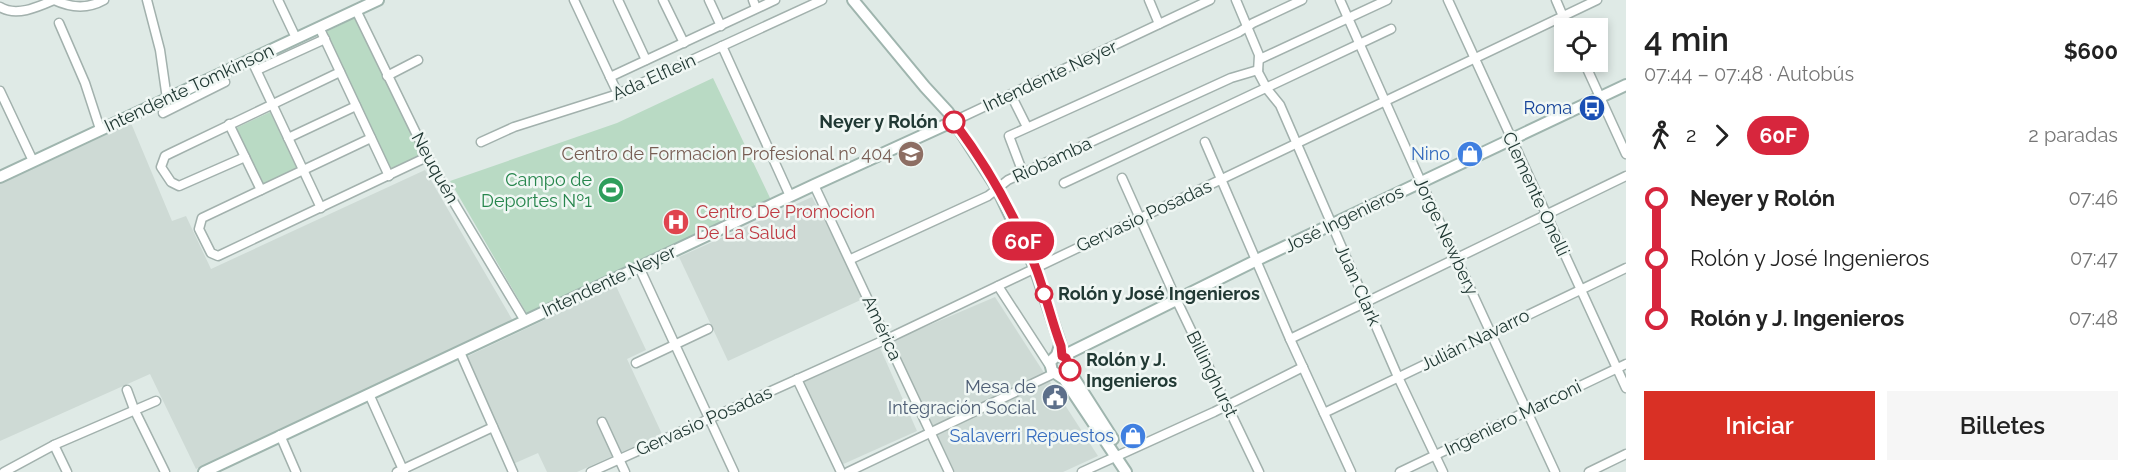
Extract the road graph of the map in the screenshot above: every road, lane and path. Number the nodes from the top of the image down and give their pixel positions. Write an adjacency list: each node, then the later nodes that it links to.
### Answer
1 (54, 0): 2 (street); 24 (street)
2 (104, 0)
3 (147, 0): 60 (street)
4 (278, 0): 34 (street)
5 (378, 0): 25 (street, Intendente Tomkinson)
6 (574, 0): 49 (street)
7 (618, 0): 43 (street)
8 (663, 0): 36 (street)
9 (709, 0): 30 (street)
10 (775, 0): 22 (street)
11 (822, 0): 23 (street, Ada Elflein)
12 (853, 0): 61 (street)
13 (1149, 0): 29 (street)
14 (1210, 0): 29 (street, Intendente Neyer)
15 (1236, 0): 32 (street)
16 (1302, 0): 32 (street)
17 (1340, 0): 27 (street, Jorge Newbery)
18 (1386, 0): 27 (street)
19 (1448, 0): 41 (street, Clemente Onelli)
20 (1556, 0): 26 (street)
21 (1597, 0): 26 (street, Gervasio Posadas)
22 (755, 4): 30 (street)
23 (804, 4): 38 (street, Ada Elflein)
24 (0, 7)
25 (356, 10): 31 (street, Intendente Tomkinson); 48 (street, Neuquén)
26 (1563, 16): 41 (street, Gervasio Posadas)
27 (1348, 18): 37 (street, Jorge Newbery); 40 (street)
28 (60, 22): 64 (street)
29 (1159, 24): 55 (street, Intendente Neyer)
30 (721, 26): 36 (street)
31 (319, 27): 34 (street, Intendente Tomkinson); 35 (street)
32 (1247, 27): 40 (street); 63 (street)
33 (1391, 29): 37 (street)
34 (296, 38): 39 (street, Intendente Tomkinson)
35 (325, 39): 44 (street); 46 (street)
36 (684, 43): 43 (street)
37 (1359, 44): 52 (street); 57 (street, Jorge Newbery)
38 (722, 46): 54 (street, Ada Elflein); 87 (street)
39 (251, 59): 44 (street); 60 (street, Intendente Tomkinson)
40 (1260, 59): 45 (street)
41 (1474, 59): 57 (street, Gervasio Posadas); 67 (street, Clemente Onelli)
42 (418, 60): 48 (street)
43 (646, 60): 49 (street)
44 (256, 70): 58 (street)
45 (1258, 70): 52 (street, Juan Clark); 76 (street, Riobamba)
46 (340, 72): 58 (street); 59 (street)
47 (1588, 72): 56 (street)
48 (387, 76): 73 (street, Neuquén)
49 (610, 77): 54 (street)
50 (225, 82): 60 (street)
51 (1626, 85): 56 (street, José Ingenieros)
52 (1267, 89): 70 (street, Juan Clark); 83 (street)
53 (0, 91): 74 (street)
54 (618, 94): 68 (street, Ada Elflein)
55 (1011, 95): 61 (street, Intendente Neyer); 63 (street)
56 (1600, 98): 67 (street, José Ingenieros); 71 (street)
57 (1384, 101): 70 (street, Gervasio Posadas); 82 (street, Jorge Newbery)
58 (273, 105): 62 (street); 65 (street)
59 (356, 106): 65 (street); 66 (street)
60 (161, 108): 64 (street, Intendente Tomkinson)
61 (954, 121): 84 (street, Intendente Neyer); 85 (street)
62 (229, 124): 72 (street); 72 (street)
63 (1027, 127): 76 (street)
64 (100, 129): 74 (street, Intendente Tomkinson)
65 (288, 138): 75 (street)
66 (371, 138): 75 (street); 77 (street)
67 (1511, 139): 82 (street, José Ingenieros); 89 (street, Clemente Onelli)
68 (481, 142)
69 (1205, 142): 81 (street)
70 (1296, 144): 81 (street, Gervasio Posadas); 91 (street, Juan Clark)
71 (1626, 154)
72 (244, 157): 86 (street)
73 (427, 157): 77 (street); 102 (street, Neuquén)
74 (33, 161): 79 (street, Intendente Tomkinson)
75 (303, 170): 86 (street); 88 (street)
76 (1023, 173): 85 (street, Riobamba)
77 (389, 176): 88 (street)
78 (1626, 176): 89 (street)
79 (0, 177)
80 (1122, 178): 90 (street, Billinghurst)
81 (1222, 179): 90 (street, Gervasio Posadas); 94 (street)
82 (1421, 182): 91 (street, José Ingenieros); 92 (street, Jorge Newbery)
83 (1064, 183)
84 (814, 184): 87 (street, Intendente Neyer); 93 (street, América)
85 (998, 188): 93 (street, Riobamba); 96 (street)
86 (261, 190): 88 (street)
87 (790, 196): 95 (street, Intendente Neyer)
88 (321, 208)
89 (1546, 214): 92 (street); 99 (street, Clemente Onelli)
90 (1141, 218): 96 (street, Gervasio Posadas); 100 (street, Billinghurst)
91 (1332, 225): 94 (street, José Ingenieros); 101 (street, Juan Clark)
92 (1456, 258): 101 (street); 104 (street, Jorge Newbery)
93 (850, 259): 105 (street, América)
94 (1257, 261): 100 (street, José Ingenieros); 106 (street)
95 (639, 267): 102 (street, Intendente Neyer); 107 (street)
96 (1035, 268): 98 (street, Gervasio Posadas); 109 (street)
97 (1626, 268): 99 (street, Julián Navarro)
98 (998, 286): 105 (street, Gervasio Posadas); 114 (street)
99 (1580, 289): 104 (street, Julián Navarro); 113 (street, Clemente Onelli)
100 (1177, 301): 109 (street, José Ingenieros); 121 (street, Billinghurst)
101 (1366, 302): 106 (street); 115 (street, Juan Clark)
102 (525, 321): 108 (street, Intendente Neyer)
103 (708, 329): 107 (street)
104 (1491, 332): 115 (street, Julián Navarro); 123 (street, Jorge Newbery)
105 (887, 339): 116 (street, Gervasio Posadas); 128 (street, América)
106 (1290, 339): 112 (street)
107 (675, 345): 110 (street); 125 (street)
108 (460, 352): 119 (street, Intendente Neyer); 127 (street)
109 (1062, 356): 114 (street); 114 (street, José Ingenieros); 131 (street)
110 (636, 363)
111 (1626, 364): 113 (street, Ingeniero Marconi)
112 (1303, 367): 121 (street); 124 (street)
113 (1617, 368): 117 (street, Clemente Onelli); 123 (street, Ingeniero Marconi)
114 (1054, 371): 128 (street); 131 (street)
115 (1398, 377): 124 (street, Julián Navarro); 133 (street, Juan Clark)
116 (797, 379): 125 (street, Gervasio Posadas); 145 (street)
117 (1626, 388)
118 (127, 390): 122 (street)
119 (369, 394): 129 (street, Intendente Neyer); 135 (street)
120 (156, 401): 122 (street)
121 (1228, 405): 131 (street); 151 (street, Billinghurst)
122 (134, 409): 130 (street); 138 (street)
123 (1527, 411): 133 (street, Ingeniero Marconi); 155 (street, Jorge Newbery)
124 (1324, 413): 152 (street)
125 (710, 419): 134 (street, Gervasio Posadas); 144 (street)
126 (602, 422): 134 (street)
127 (493, 427): 135 (street); 141 (street)
128 (931, 433): 146 (street); 147 (street, América)
129 (280, 435): 139 (street, Intendente Neyer); 140 (street)
130 (54, 445): 136 (street); 137 (street)
131 (1119, 454): 148 (street); 149 (street); 150 (street)
132 (1626, 454): 156 (street)
133 (1435, 455): 153 (street, Ingeniero Marconi); 154 (street, Juan Clark)
134 (619, 459): 142 (street, Gervasio Posadas); 143 (street)
135 (401, 471)
136 (4, 472)
137 (67, 472)
138 (165, 472)
139 (204, 472)
140 (296, 472)
141 (513, 472)
142 (591, 472)
143 (625, 472)
144 (734, 472)
145 (841, 472)
146 (848, 472)
147 (950, 472)
148 (1082, 472)
149 (1126, 472)
150 (1134, 472)
151 (1259, 472)
152 (1351, 472)
153 (1400, 472)
154 (1443, 472)
155 (1555, 472)
156 (1589, 472)

